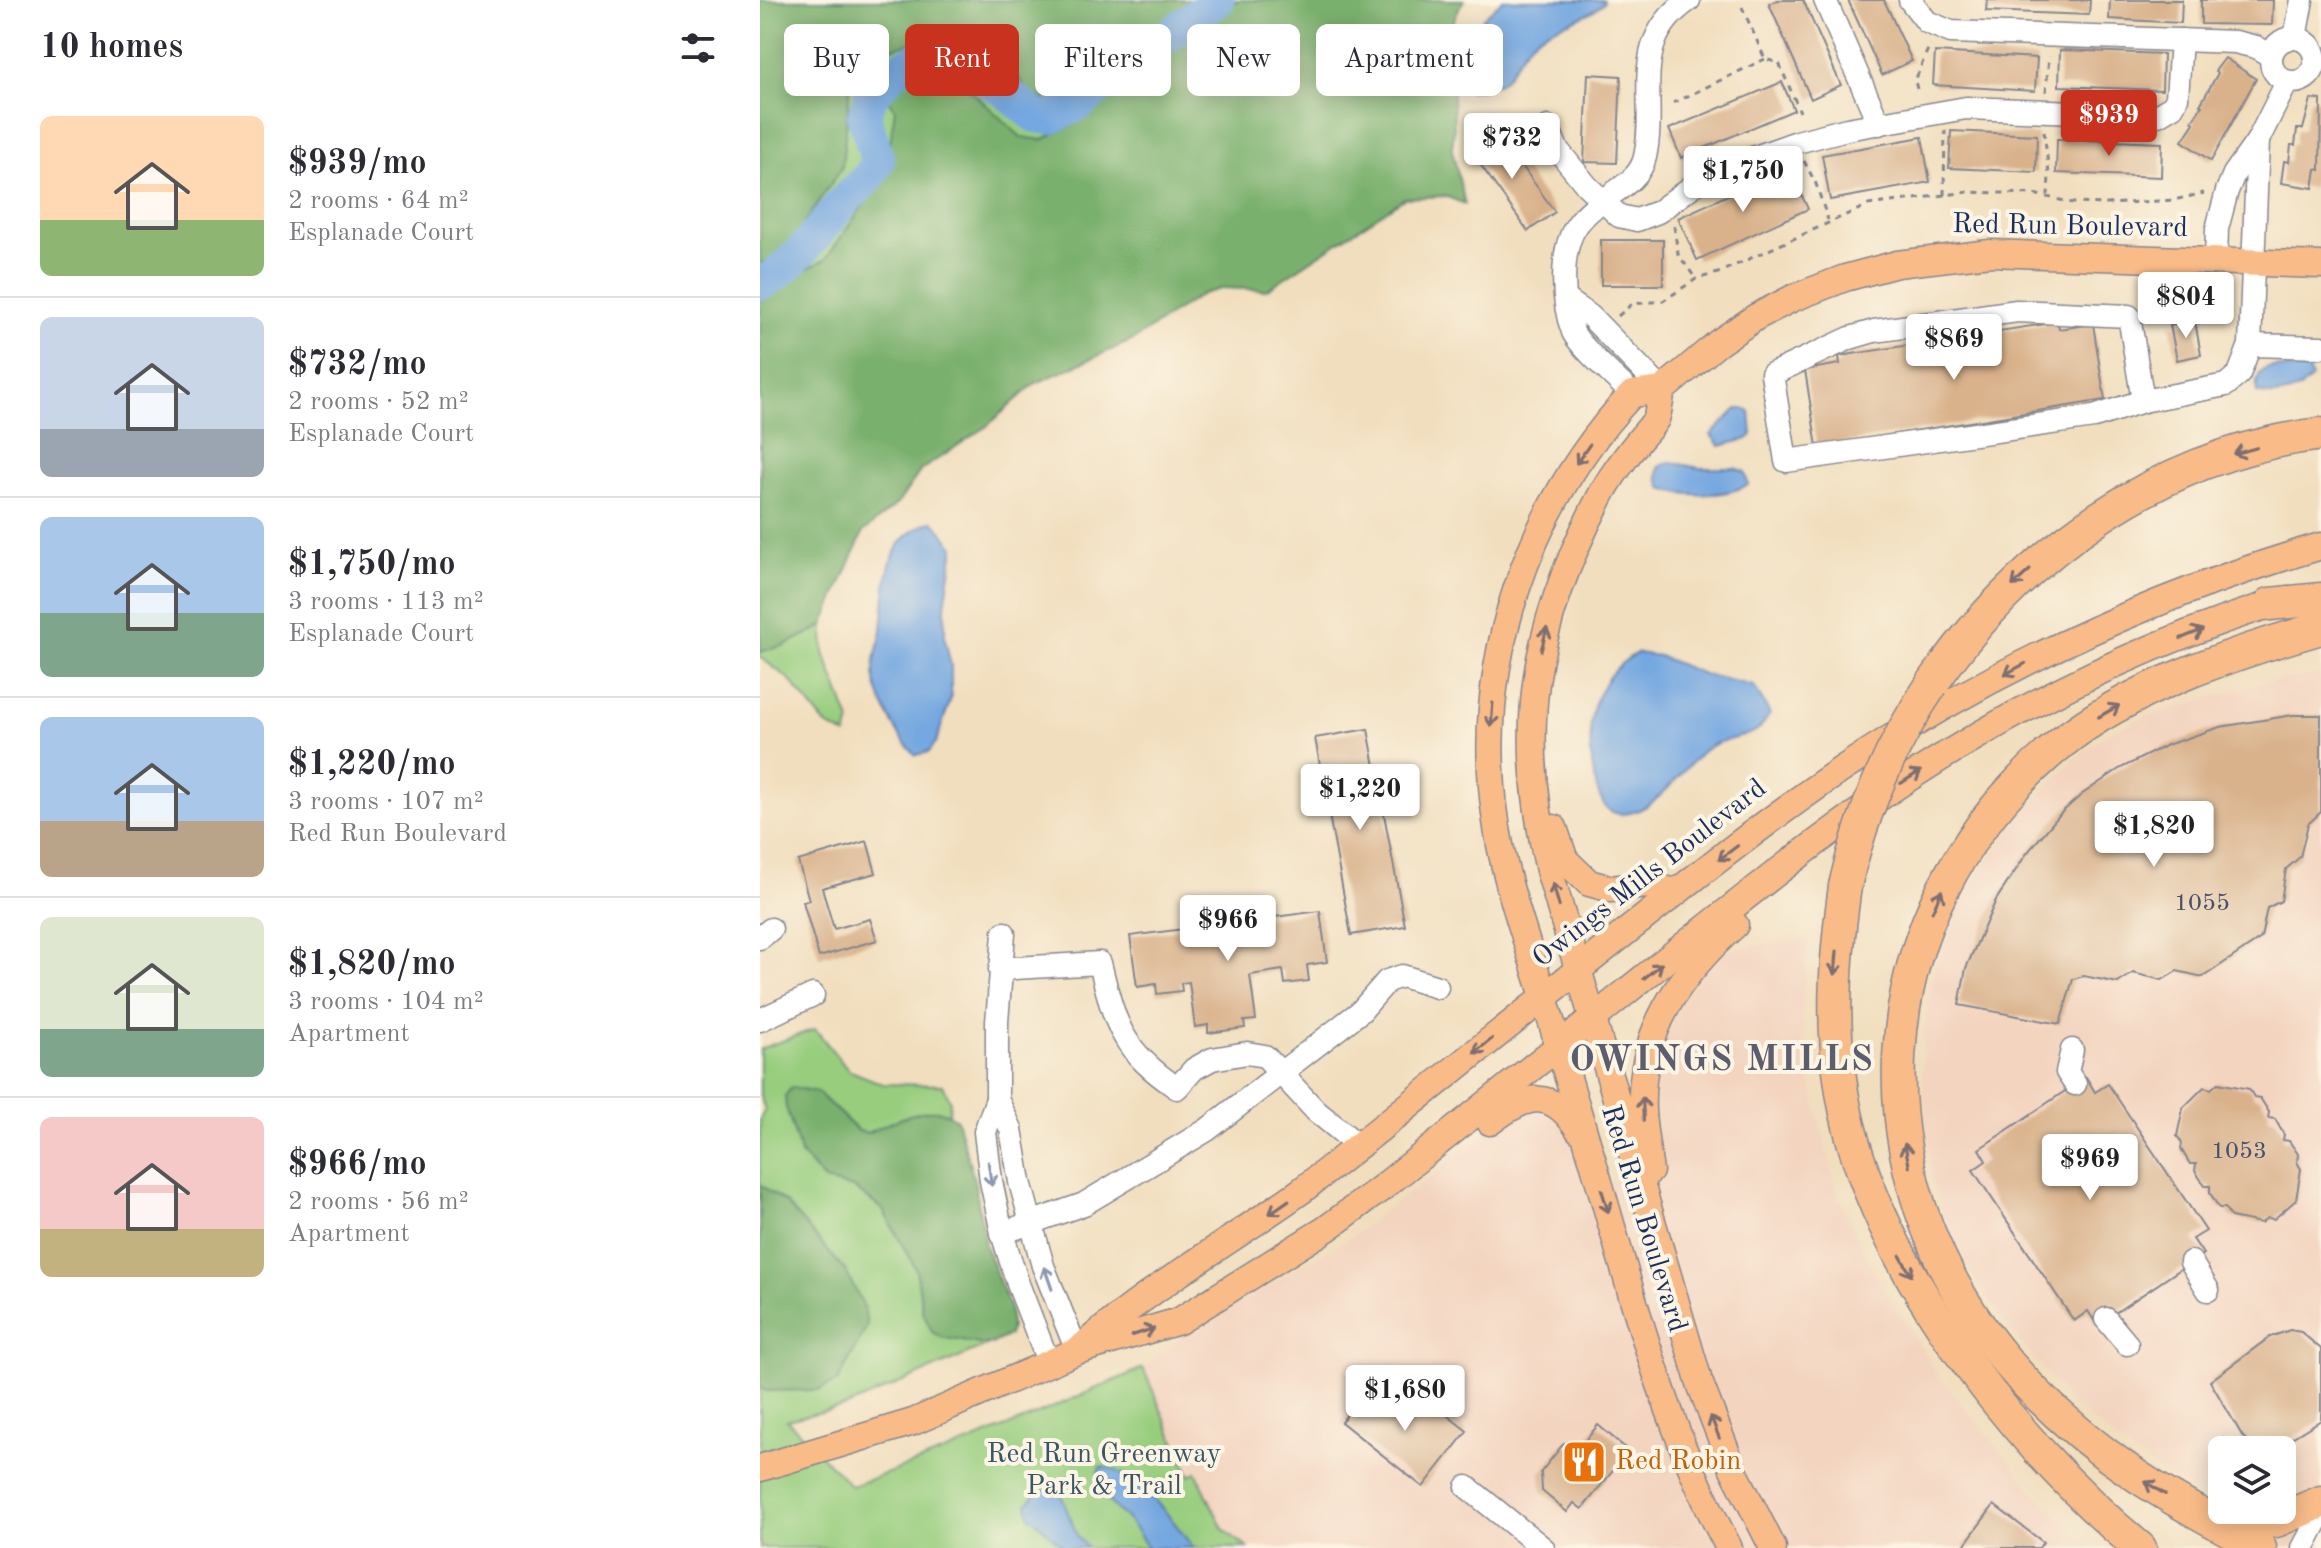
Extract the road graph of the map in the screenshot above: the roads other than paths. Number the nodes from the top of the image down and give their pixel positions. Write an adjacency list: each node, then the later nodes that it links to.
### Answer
1 (1689, 0): 13 (street)
2 (1825, 0): 10 (street)
3 (1910, 0): 6 (street)
4 (2302, 0): 5 (street)
5 (2295, 38): 7 (street); 8 (street)
6 (2181, 40): 7 (street); 10 (street)
7 (2271, 56): 9 (street)
8 (2317, 74): 9 (street)
9 (2287, 82): 12 (street)
10 (1879, 124): 13 (street)
11 (1548, 127): 13 (street)
12 (2258, 140): 14 (street); 15 (street)
13 (1602, 201): 17 (street)
14 (2216, 261): 15 (main road, Red Run Boulevard); 20 (main road, Red Run Boulevard)
15 (2253, 262): 16 (main road, Red Run Boulevard); 18 (street)
16 (2321, 265)
17 (1566, 299): 20 (street); 21 (street)
18 (2250, 345): 19 (street); 22 (street)
19 (2321, 347)
20 (1662, 390): 21 (main road); 29 (main road, Red Run Boulevard, one-way to 20)
21 (1632, 394): 37 (main road, Red Run Boulevard, one-way to 37)
22 (2143, 401): 22 (street)
23 (2321, 434): 65 (highway, one-way to 65, bridge)
24 (2321, 546): 31 (main road, Owings Mills Boulevard, one-way to 31)
25 (2321, 589): 27 (main road, Owings Mills Boulevard)
26 (2321, 599): 27 (highway)
27 (2270, 604): 30 (main road, Owings Mills Boulevard, one-way to 27)
28 (2321, 628): 61 (highway, one-way to 28)
29 (1531, 736): 31 (main road); 34 (main road, Red Run Boulevard, one-way to 29)
30 (1801, 854): 39 (main road, Owings Mills Boulevard, one-way to 30); 50 (main road, one-way to 30)
31 (1676, 892): 34 (main road, Owings Mills Boulevard)
32 (1004, 933): 33 (street)
33 (1000, 969): 42 (street); 44 (street)
34 (1578, 970): 37 (main road, Owings Mills Boulevard); 39 (main road, Red Run Boulevard)
35 (1437, 987): 42 (street)
36 (813, 995): 38 (street)
37 (1544, 997): 40 (main road, Red Run Boulevard); 45 (main road, Owings Mills Boulevard, one-way to 45)
38 (760, 1020)
39 (1592, 1020): 40 (main road, Owings Mills Boulevard); 50 (main road, Red Run Boulevard)
40 (1558, 1046): 46 (main road, Red Run Boulevard); 52 (main road, Owings Mills Boulevard)
41 (2072, 1050): 43 (street)
42 (1281, 1072): 45 (street); 47 (street)
43 (2075, 1084)
44 (997, 1099): 47 (street); 48 (street, one-way to 48)
45 (1359, 1146): 55 (main road, Owings Mills Boulevard, one-way to 55)
46 (1589, 1150): 52 (main road); 63 (main road, Red Run Boulevard, one-way to 63)
47 (1031, 1225): 48 (street); 55 (street, one-way to 47)
48 (1002, 1233): 56 (street)
49 (2191, 1262): 51 (street)
50 (1665, 1270): 64 (main road, Red Run Boulevard, one-way to 50)
51 (2208, 1290)
52 (1207, 1306): 55 (main road, Owings Mills Boulevard, one-way to 52)
53 (2106, 1319): 54 (street)
54 (2127, 1344)
55 (1077, 1351): 56 (main road, Owings Mills Boulevard)
56 (1049, 1364): 57 (main road, Owings Mills Boulevard)
57 (760, 1468)
58 (1467, 1487): 62 (street)
59 (2321, 1502): 61 (highway)
60 (2321, 1514): 67 (street)
61 (2223, 1526): 66 (highway)
62 (1543, 1548)
63 (1729, 1548)
64 (1773, 1548)
65 (2140, 1548)
66 (2260, 1548)
67 (2303, 1548)

